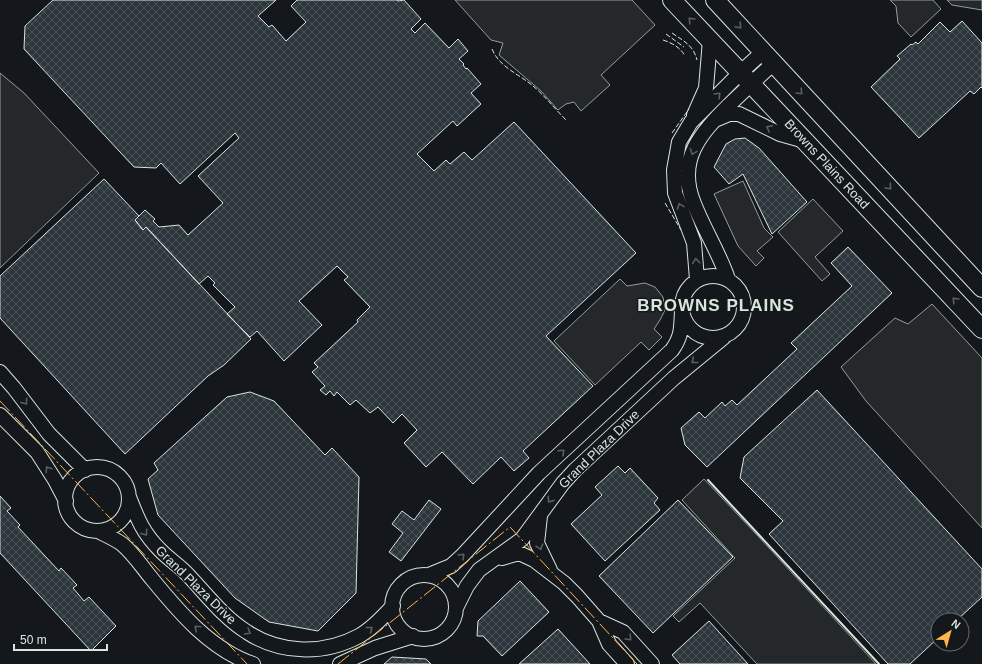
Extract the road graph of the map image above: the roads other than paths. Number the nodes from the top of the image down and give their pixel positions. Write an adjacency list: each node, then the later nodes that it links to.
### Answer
1 (672, 0): 3 (main road, Browns Plains Road, one-way to 1)
2 (715, 0): 4 (main road, one-way to 4)
3 (710, 40): 5 (main road, Browns Plains Road); 7 (street)
4 (768, 58): 5 (street); 11 (main road, one-way to 11)
5 (746, 78): 6 (street); 7 (street, one-way to 5); 8 (main road, Browns Plains Road)
6 (714, 120): 8 (street, one-way to 6); 10 (street, one-way to 10)
7 (691, 122): 9 (street, one-way to 7)
8 (806, 142): 13 (main road, Browns Plains Road, one-way to 8)
9 (697, 279): 10 (street); 12 (street)
10 (728, 279): 14 (street)
11 (982, 288)
12 (682, 311): 14 (street); 23 (street, Grand Plaza Drive, one-way to 12)
13 (982, 329)
14 (724, 337): 20 (street, Grand Plaza Drive, one-way to 20)
15 (0, 372): 17 (street, one-way to 17)
16 (0, 415): 19 (street, one-way to 16)
17 (85, 470): 18 (street); 19 (street)
18 (129, 497): 21 (street); 25 (street, Grand Plaza Drive, one-way to 25)
19 (66, 501): 21 (street)
20 (540, 515): 22 (street, Grand Plaza Drive); 24 (street, one-way to 24)
21 (98, 531): 29 (street, Grand Plaza Drive, one-way to 21)
22 (492, 561): 24 (street); 26 (street, Grand Plaza Drive)
23 (429, 575): 25 (street); 26 (street)
24 (554, 575): 27 (street)
25 (392, 606): 28 (street)
26 (456, 608): 28 (street)
27 (599, 621): 31 (street); 32 (street, one-way to 32)
28 (413, 636): 30 (street)
29 (253, 664)
30 (340, 664)
31 (627, 664)
32 (652, 664)

